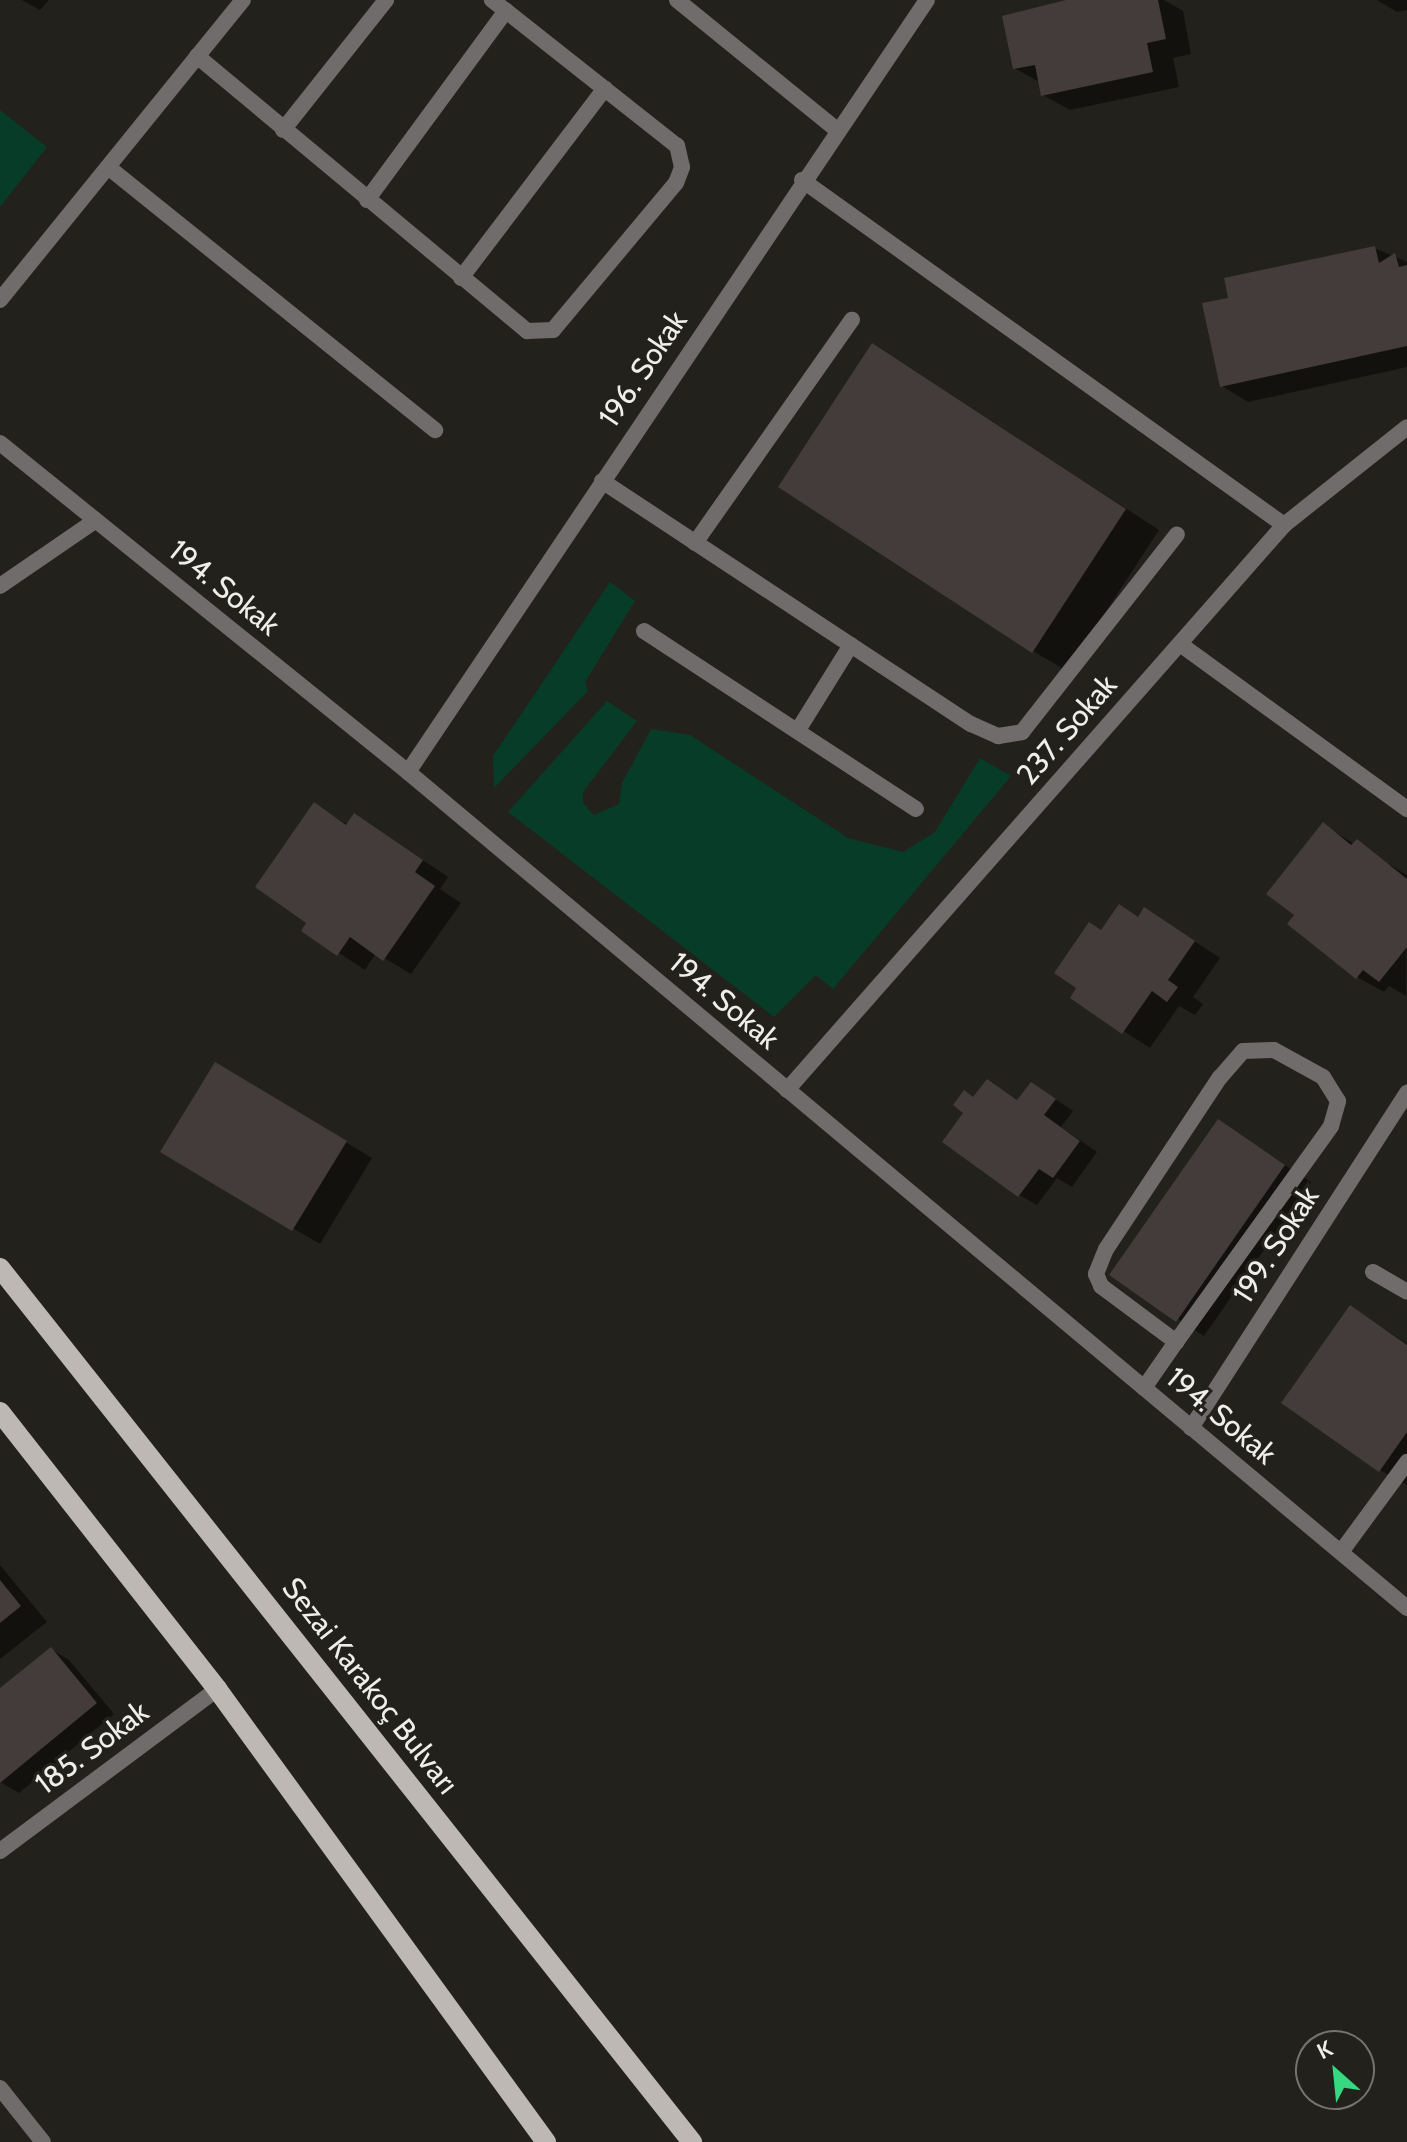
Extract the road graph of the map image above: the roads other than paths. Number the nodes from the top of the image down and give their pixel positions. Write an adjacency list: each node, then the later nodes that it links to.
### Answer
1 (243, 0): 7 (street)
2 (386, 0): 10 (street)
3 (492, 0): 6 (street)
4 (677, 0): 9 (street)
5 (927, 0): 9 (street, 196. Sokak)
6 (506, 11): 8 (street); 13 (street)
7 (197, 56): 10 (street); 11 (street)
8 (605, 88): 14 (street); 14 (street)
9 (836, 129): 12 (street, 196. Sokak)
10 (283, 130): 13 (street)
11 (108, 167): 15 (street); 18 (street)
12 (802, 180): 20 (street, 196. Sokak); 22 (street)
13 (367, 200): 14 (street)
14 (461, 278)
15 (0, 300)
16 (852, 320): 24 (street)
17 (1407, 427): 22 (street, 237. Sokak)
18 (435, 430)
19 (0, 443): 21 (street, 194. Sokak)
20 (602, 481): 24 (street); 30 (street, 196. Sokak)
21 (96, 520): 25 (street); 30 (street, 194. Sokak)
22 (1284, 525): 27 (street, 237. Sokak)
23 (1177, 534): 28 (street)
24 (695, 543): 28 (street)
25 (0, 586)
26 (644, 631): 29 (street)
27 (1180, 644): 32 (street); 33 (street, 237. Sokak)
28 (851, 645): 29 (street)
29 (798, 730): 31 (street)
30 (408, 772): 33 (street, 194. Sokak)
31 (916, 809)
32 (1407, 809)
33 (787, 1090): 39 (street, 194. Sokak)
34 (1407, 1093): 41 (street, 199. Sokak)
35 (0, 1268): 50 (main road, Sezai Karakoç Bulvarı)
36 (1373, 1272): 37 (street)
37 (1407, 1292)
38 (1176, 1342): 38 (street); 39 (street)
39 (1144, 1388): 41 (street, 194. Sokak)
40 (0, 1412): 45 (main road)
41 (1191, 1428): 43 (street, 194. Sokak)
42 (1407, 1462): 43 (street)
43 (1341, 1552): 44 (street, 194. Sokak)
44 (1407, 1608)
45 (217, 1689): 46 (street, 185. Sokak); 49 (main road)
46 (0, 1851)
47 (0, 2088): 48 (street)
48 (43, 2142)
49 (546, 2142)
50 (692, 2142)

